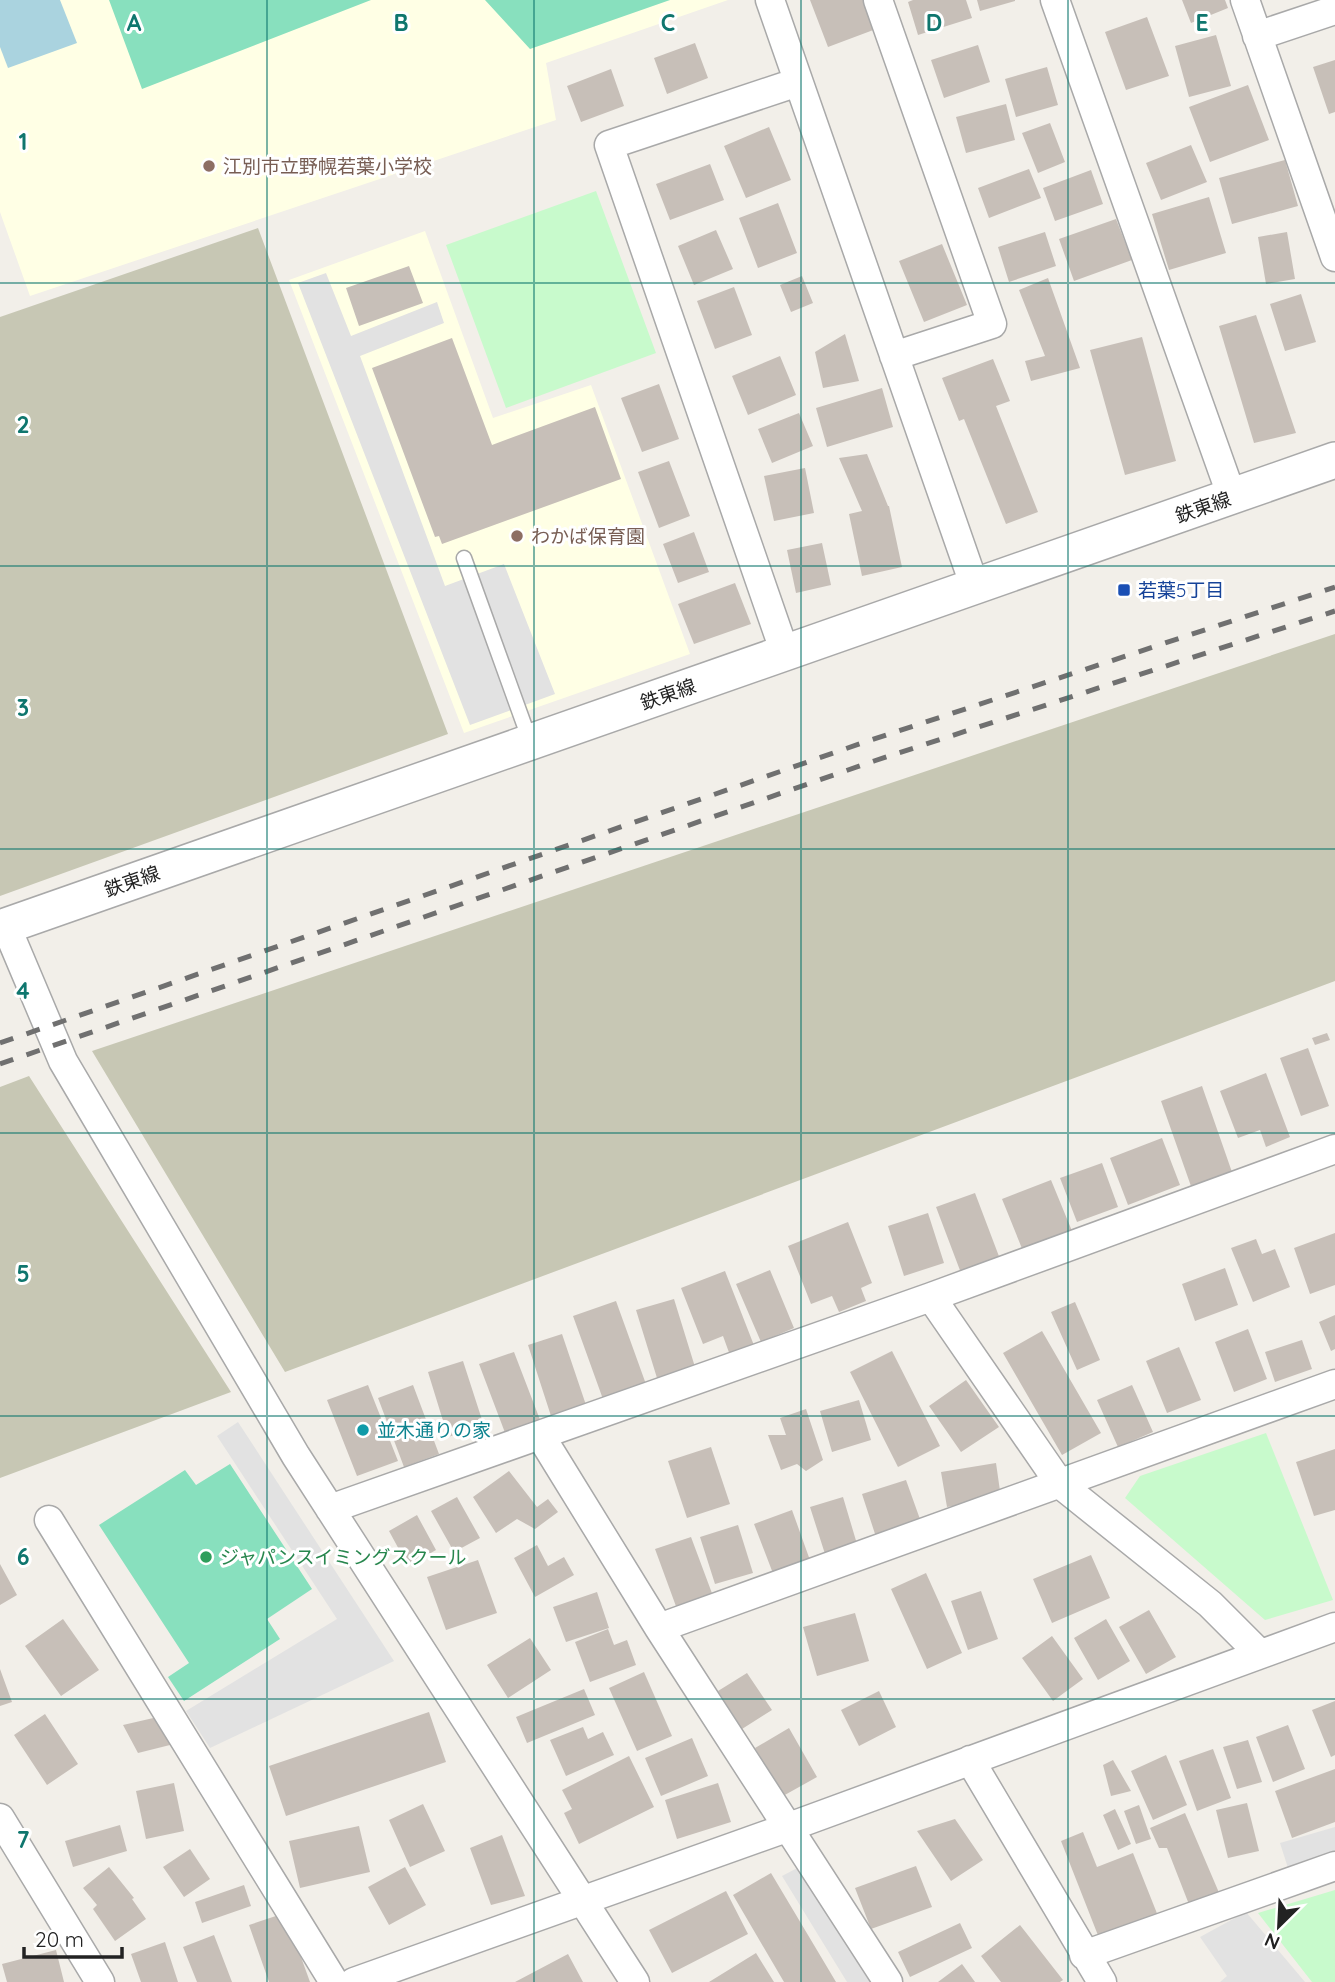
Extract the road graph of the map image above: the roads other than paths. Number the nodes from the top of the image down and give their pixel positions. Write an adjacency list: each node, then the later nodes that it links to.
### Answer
1 (769, 0): 7 (street)
2 (878, 0): 10 (street)
3 (1055, 0): 12 (street)
4 (1245, 0): 6 (street)
5 (1335, 10): 6 (street)
6 (1257, 36): 8 (street)
7 (798, 82): 10 (street); 15 (street)
8 (1328, 213): 9 (street)
9 (1335, 257)
10 (894, 356): 14 (street)
11 (1335, 460): 12 (street, 鉄東線)
12 (1232, 497): 14 (street, 鉄東線)
13 (464, 558): 16 (lane)
14 (975, 587): 15 (street, 鉄東線)
15 (785, 653): 16 (street, 鉄東線)
16 (530, 742): 17 (street, 鉄東線)
17 (3, 927): 23 (street)
18 (1335, 1149): 19 (street)
19 (931, 1297): 21 (street); 22 (street)
20 (1335, 1384): 22 (street)
21 (540, 1435): 23 (street); 26 (street)
22 (1060, 1484): 26 (street); 27 (street)
23 (330, 1509): 32 (street)
24 (48, 1520): 35 (street)
25 (1335, 1627): 27 (street)
26 (659, 1628): 30 (street)
27 (1260, 1654): 28 (street)
28 (970, 1760): 30 (street); 33 (street)
29 (0, 1818): 34 (street)
30 (789, 1827): 32 (street); 38 (street)
31 (1335, 1866): 33 (street)
32 (582, 1900): 36 (street); 37 (street)
33 (1084, 1955): 39 (street)
34 (100, 1982)
35 (334, 1982)
36 (354, 1982)
37 (635, 1982)
38 (888, 1982)
39 (1102, 1982)

